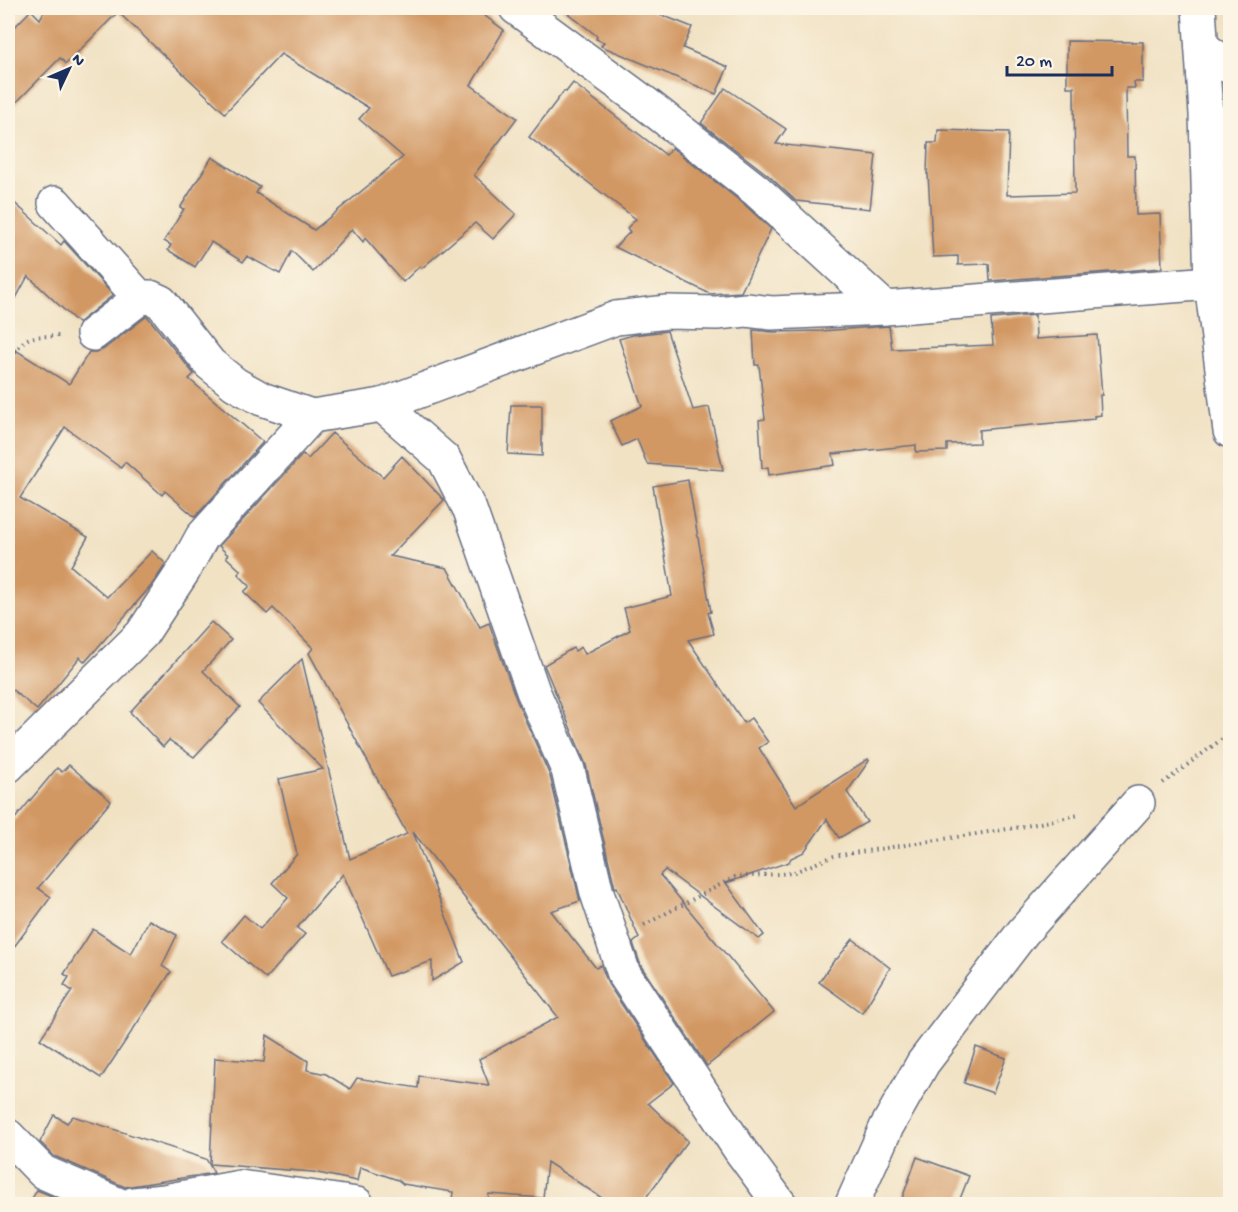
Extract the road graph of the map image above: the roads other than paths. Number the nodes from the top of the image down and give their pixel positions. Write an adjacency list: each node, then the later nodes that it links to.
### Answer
1 (516, 8): 9 (street)
2 (1199, 8): 3 (street)
3 (1202, 48): 4 (street); 5 (street)
4 (1230, 67)
5 (1219, 129): 7 (street)
6 (55, 203): 8 (street)
7 (1211, 283): 9 (street); 13 (street)
8 (140, 298): 10 (street); 12 (street)
9 (885, 308): 11 (street)
10 (93, 334)
11 (382, 405): 12 (street); 20 (street)
12 (312, 417): 14 (street)
13 (1230, 431)
14 (8, 766)
15 (1138, 803): 21 (street)
16 (8, 1136): 17 (street)
17 (117, 1204)
18 (133, 1204): 19 (street)
19 (357, 1204)
20 (780, 1204)
21 (852, 1204)

